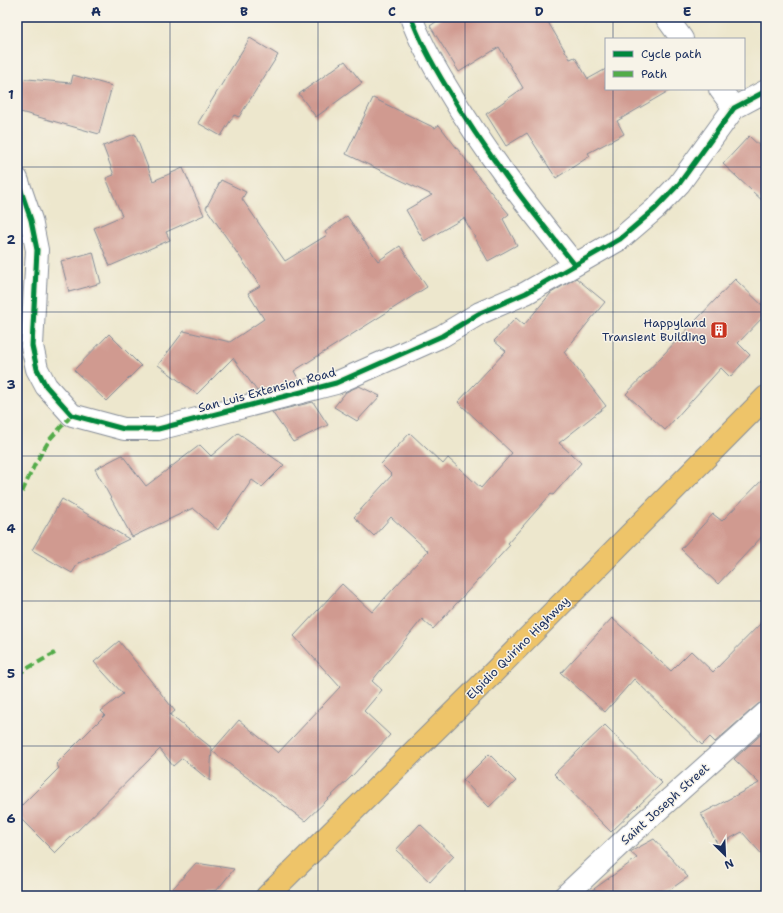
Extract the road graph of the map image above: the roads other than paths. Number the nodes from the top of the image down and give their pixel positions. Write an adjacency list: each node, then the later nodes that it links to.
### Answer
1 (411, 17): 8 (street)
2 (666, 17): 3 (street)
3 (681, 38)
4 (721, 90): 6 (street)
5 (766, 91): 6 (street, San Luis Extension Road)
6 (734, 108): 8 (street, San Luis Extension Road)
7 (17, 179): 8 (street, San Luis Extension Road)
8 (575, 265)
9 (766, 396): 11 (highway, Elpidio Quirino Highway)
10 (766, 713): 12 (street, Saint Joseph Street)
11 (267, 896)
12 (565, 896)

